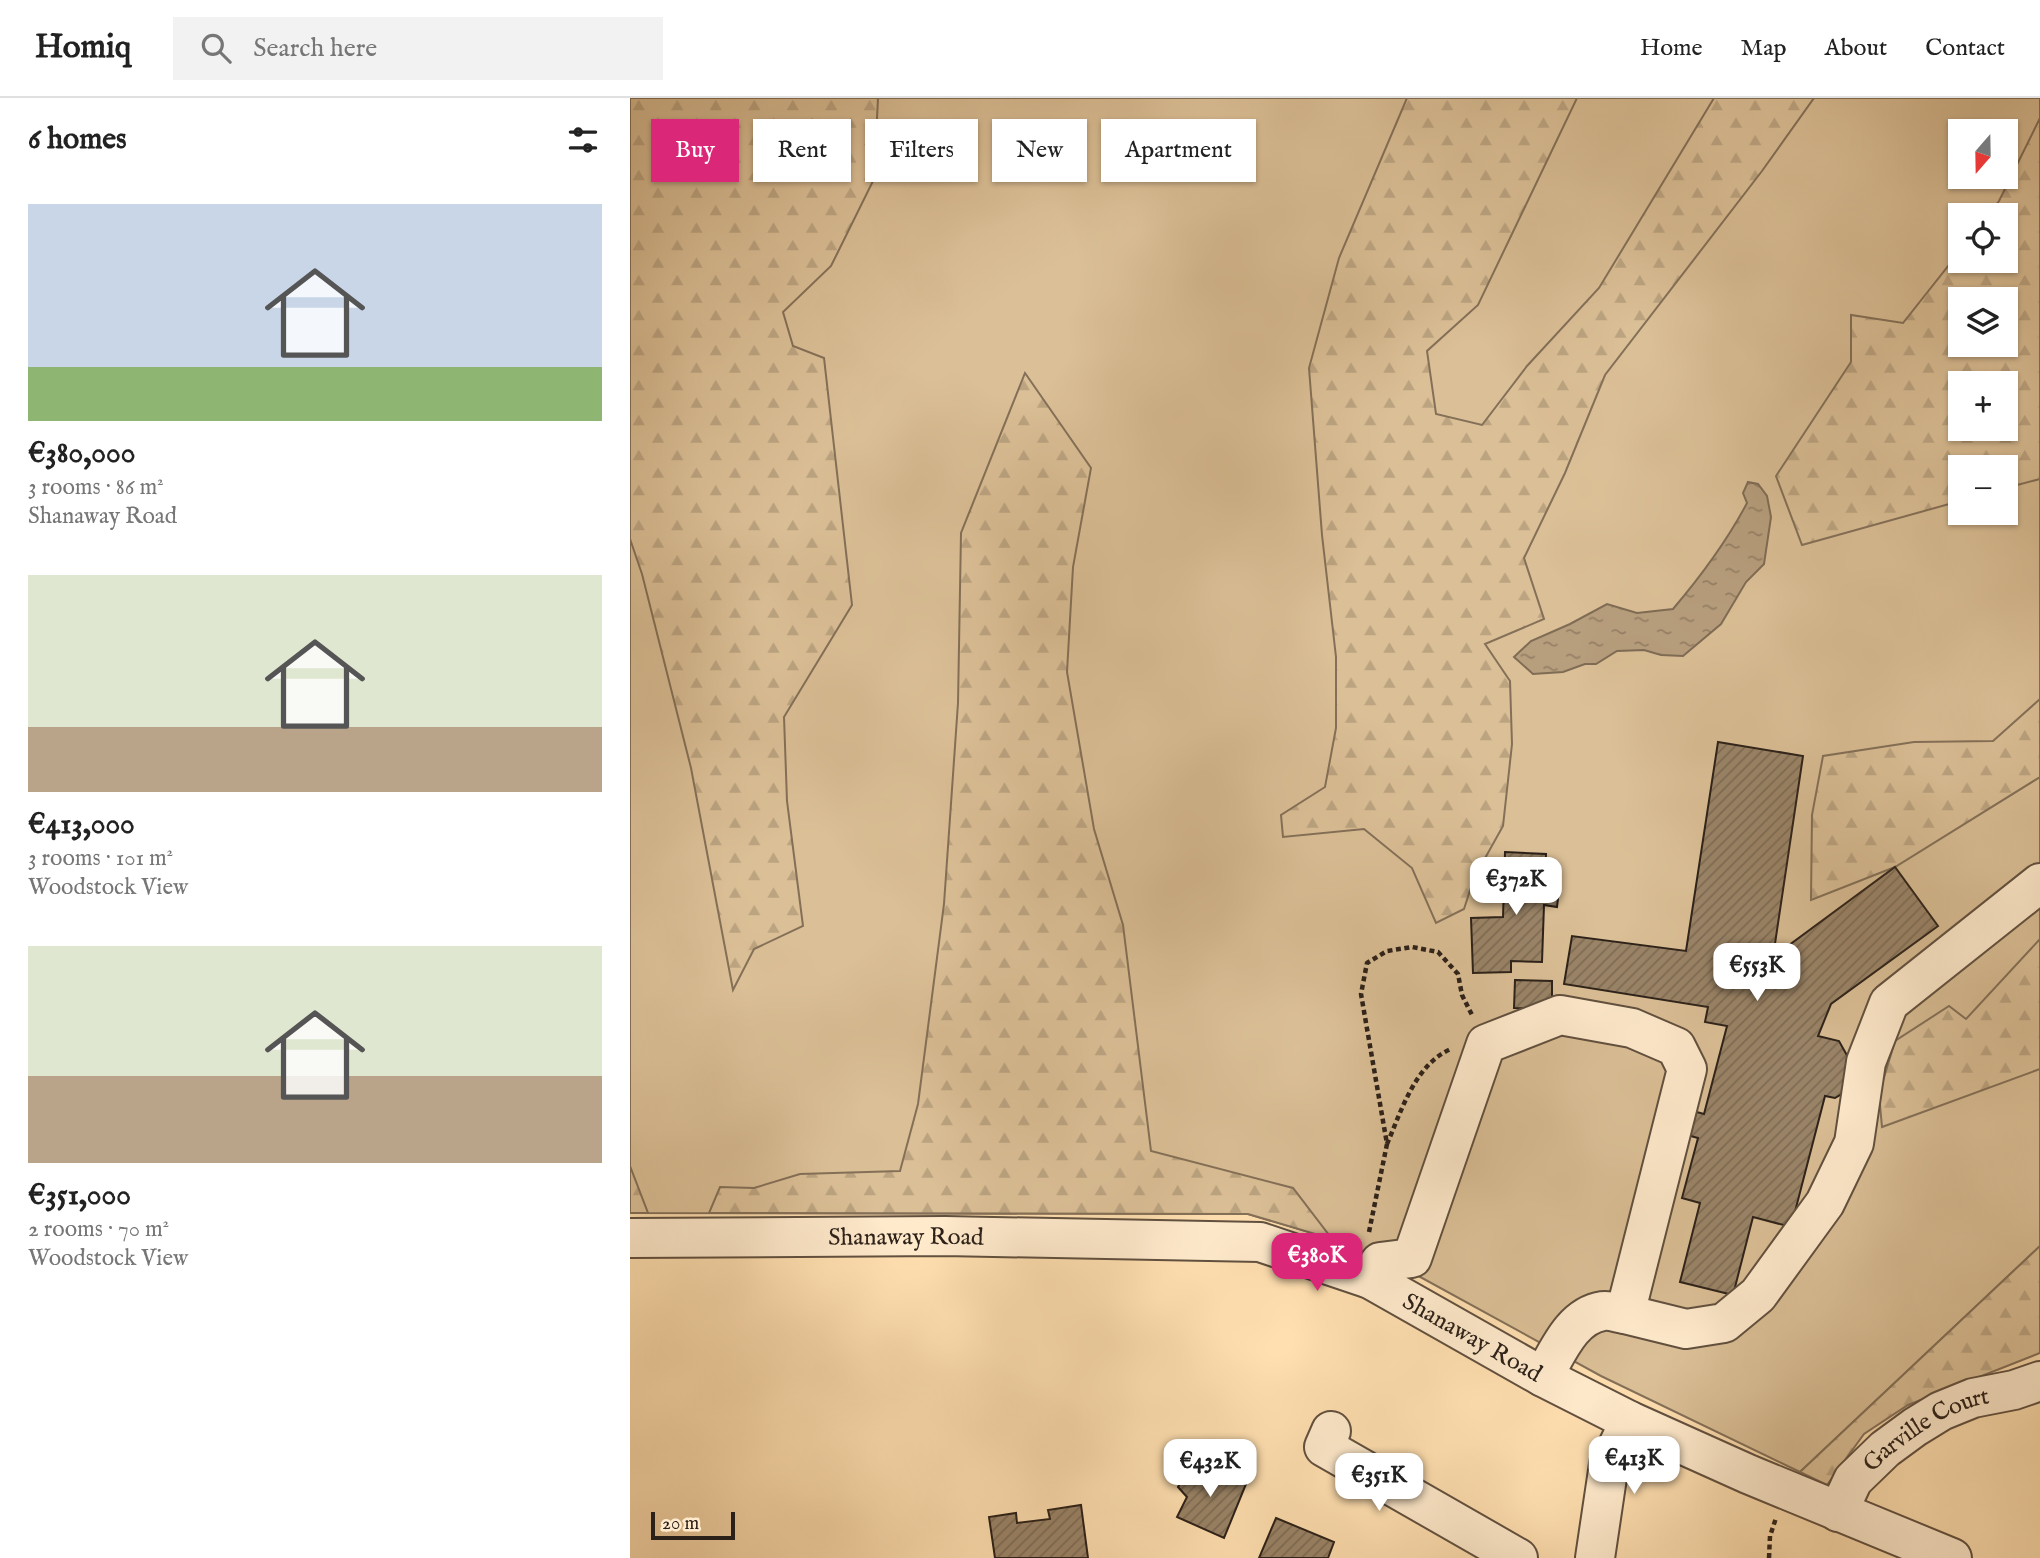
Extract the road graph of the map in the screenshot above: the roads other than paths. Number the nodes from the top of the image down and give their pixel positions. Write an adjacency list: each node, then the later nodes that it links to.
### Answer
1 (2040, 883): 4 (street)
2 (630, 1238): 3 (street, Shanaway Road)
3 (1375, 1270): 4 (street); 5 (street, Shanaway Road)
4 (1625, 1314): 5 (street)
5 (1544, 1377): 7 (street, Shanaway Road)
6 (2040, 1381): 9 (street, Garville Court)
7 (1630, 1421): 9 (street, Shanaway Road); 11 (street)
8 (1331, 1431): 10 (street)
9 (1838, 1512): 12 (street, Shanaway Road)
10 (1518, 1558)
11 (1595, 1558)
12 (1952, 1558)

